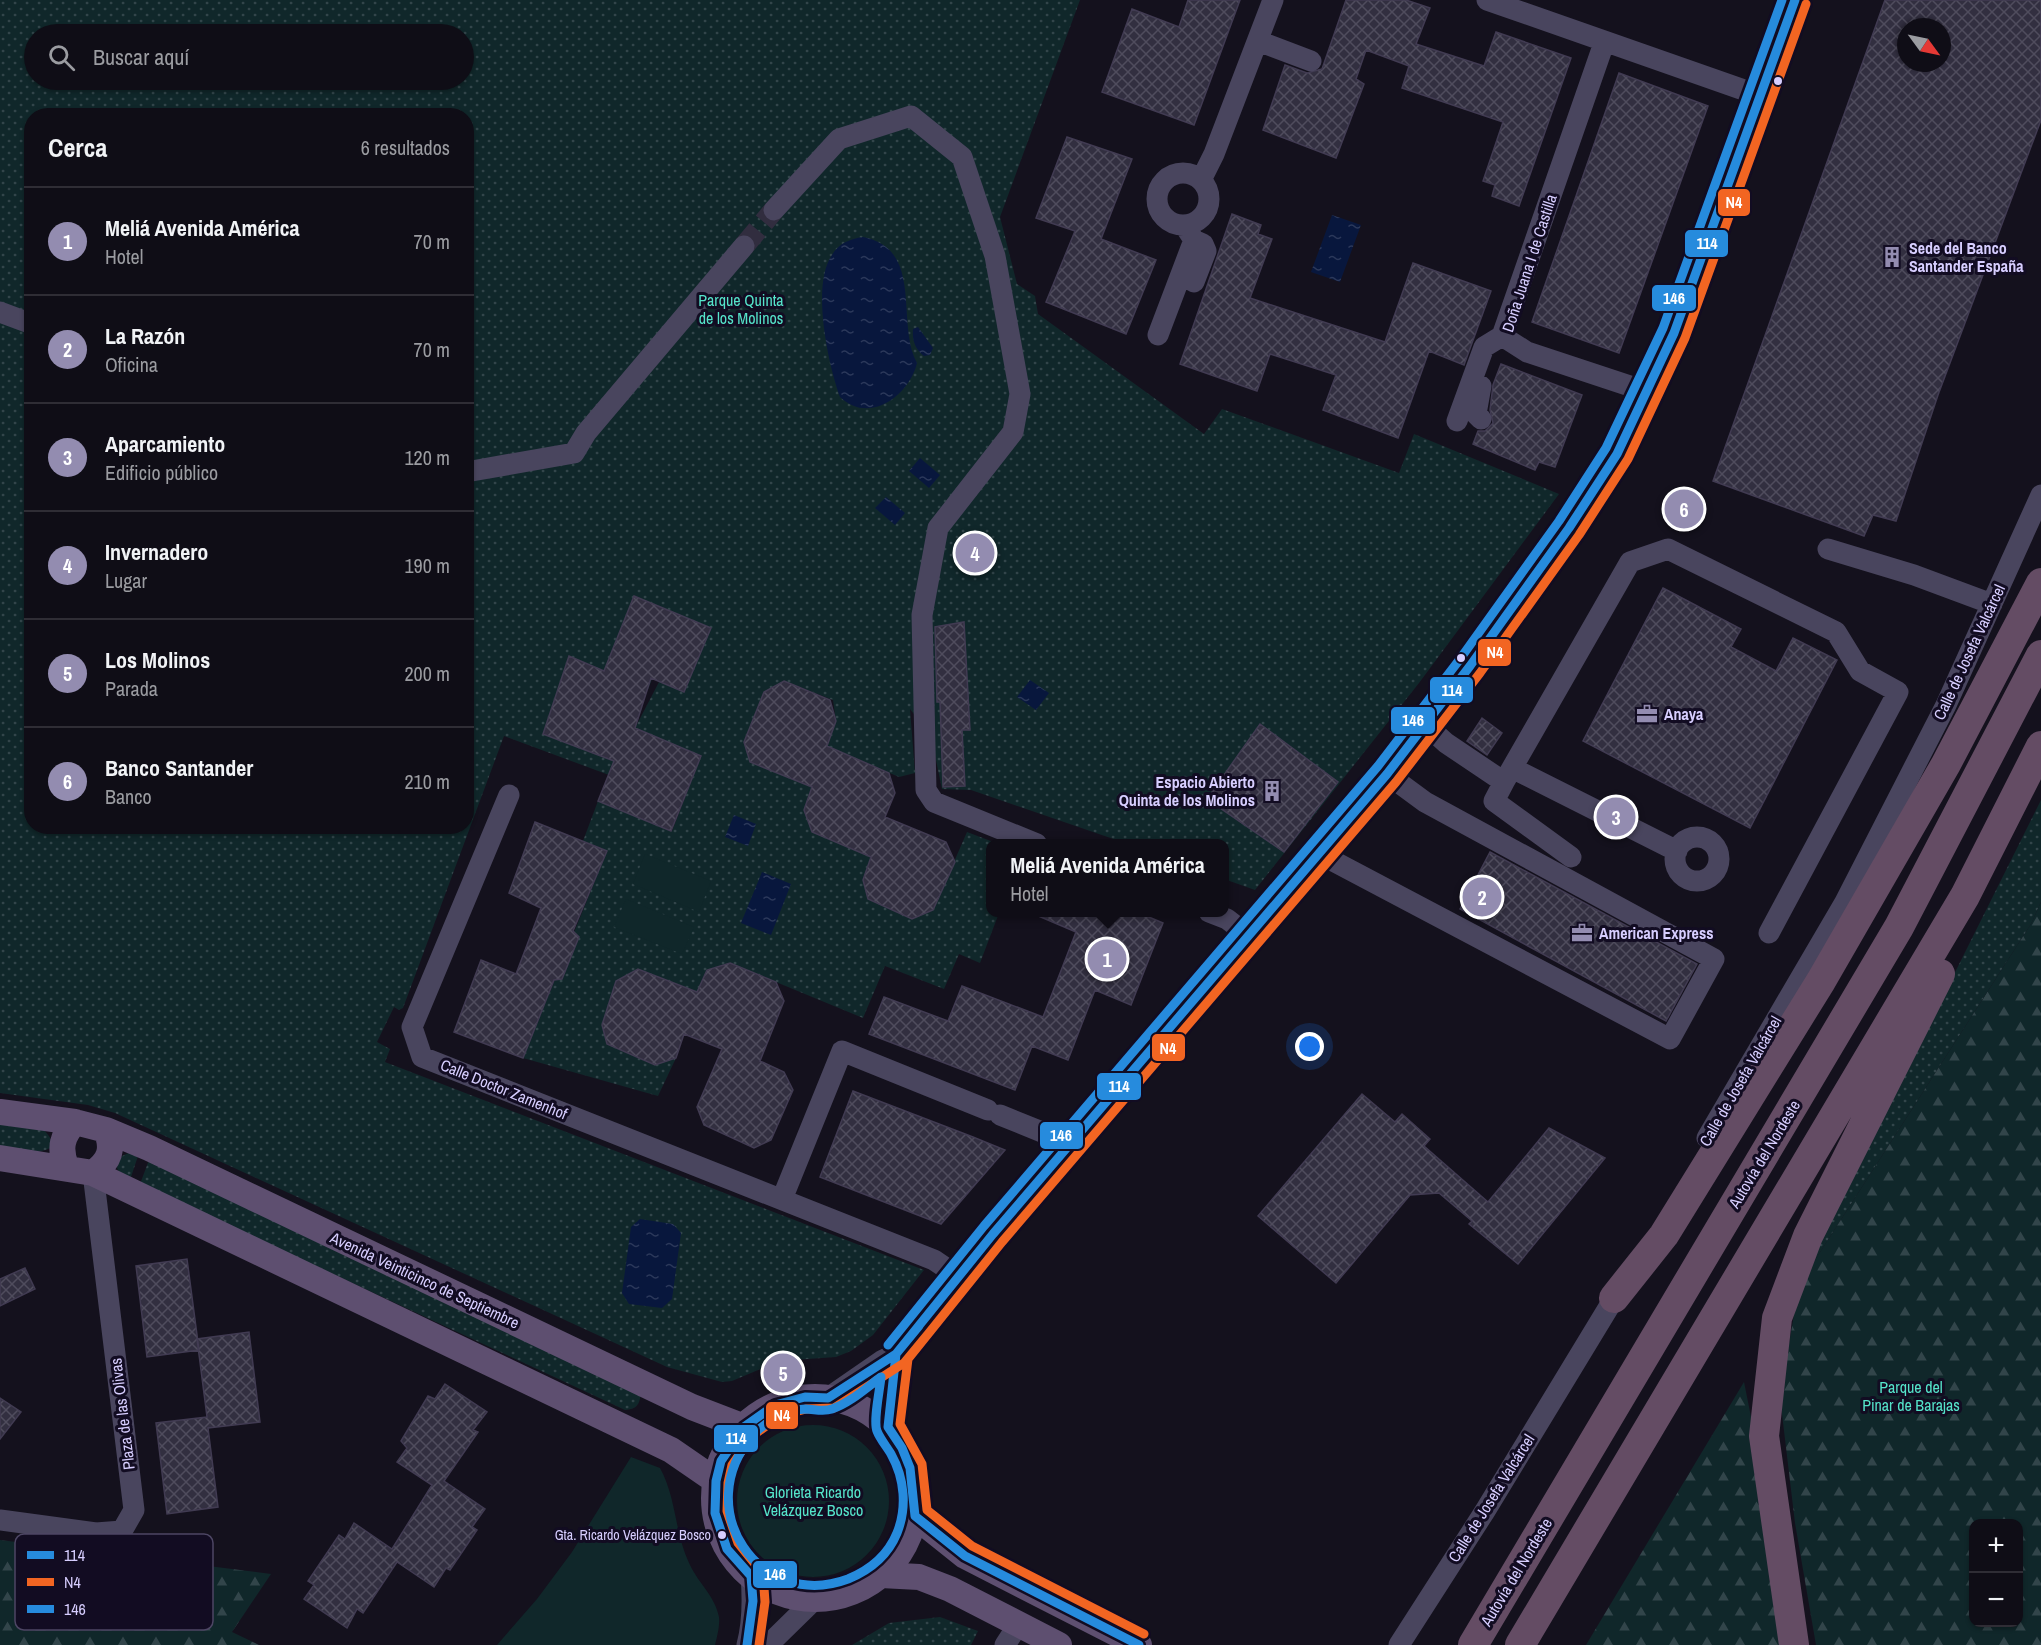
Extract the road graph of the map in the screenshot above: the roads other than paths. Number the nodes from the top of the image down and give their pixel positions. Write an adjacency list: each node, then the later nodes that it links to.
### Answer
1 (1273, 0): 4 (street)
2 (1487, 0): 5 (street)
3 (1795, 0): 7 (street)
4 (1258, 41): 6 (street); 8 (street)
5 (1604, 43): 7 (street); 16 (street, Doña Juana I de Castilla)
6 (1311, 61)
7 (1761, 96): 17 (street)
8 (1201, 180): 10 (street); 10 (street)
9 (774, 210): 31 (street)
10 (1189, 233): 12 (street); 15 (street)
11 (744, 246): 20 (street)
12 (1194, 282)
13 (0, 312): 14 (street)
14 (24, 321)
15 (1158, 335)
16 (1502, 336): 17 (street, Doña Juana I de Castilla); 18 (street); 19 (street)
17 (1648, 392): 26 (street)
18 (1480, 419)
19 (1457, 421)
20 (474, 470)
21 (2041, 495): 24 (street, Calle de Josefa Valcárcel)
22 (1828, 549): 24 (street)
23 (2041, 583): 48 (highway)
24 (1992, 604): 48 (street, Calle de Josefa Valcárcel)
25 (2041, 655): 65 (highway, Autovía del Nordeste)
26 (1426, 725): 28 (street); 29 (street)
27 (2041, 746): 35 (highway)
28 (1387, 774): 33 (street); 33 (street)
29 (1508, 775): 32 (street); 34 (street); 37 (street)
30 (509, 795): 46 (street, Calle Doctor Zamenhof)
31 (1027, 839)
32 (1677, 851)
33 (1318, 853): 38 (street)
34 (1571, 857)
35 (1965, 896): 66 (highway); 67 (highway)
36 (1222, 917): 38 (street)
37 (1769, 933)
38 (1249, 936): 42 (street)
39 (0, 1112): 40 (main road, Avenida Veinticinco de Septiembre)
40 (75, 1122): 41 (main road, Avenida Veinticinco de Septiembre); 44 (main road)
41 (106, 1130): 45 (main road); 51 (main road, Avenida Veinticinco de Septiembre)
42 (1066, 1149): 46 (street); 47 (street)
43 (0, 1158): 44 (main road)
44 (66, 1166): 45 (main road)
45 (93, 1173): 53 (main road); 55 (street, Plaza de las Olivas)
46 (782, 1198): 47 (street, Calle Doctor Zamenhof)
47 (959, 1277): 49 (street)
48 (1614, 1298): 64 (street, Calle de Josefa Valcárcel)
49 (896, 1354): 50 (street); 52 (street)
50 (828, 1398): 51 (main road); 52 (main road)
51 (744, 1427): 53 (main road)
52 (888, 1427): 54 (main road)
53 (716, 1481): 57 (main road)
54 (915, 1516): 56 (main road); 63 (main road)
55 (0, 1521)
56 (881, 1575): 58 (main road); 59 (main road)
57 (751, 1576): 58 (main road); 60 (street)
58 (814, 1600): 61 (street)
59 (1011, 1635): 62 (main road)
60 (747, 1645)
61 (768, 1645)
62 (1059, 1645)
63 (1139, 1645)
64 (1399, 1645)
65 (1473, 1645)
66 (1520, 1645)
67 (1794, 1645)

